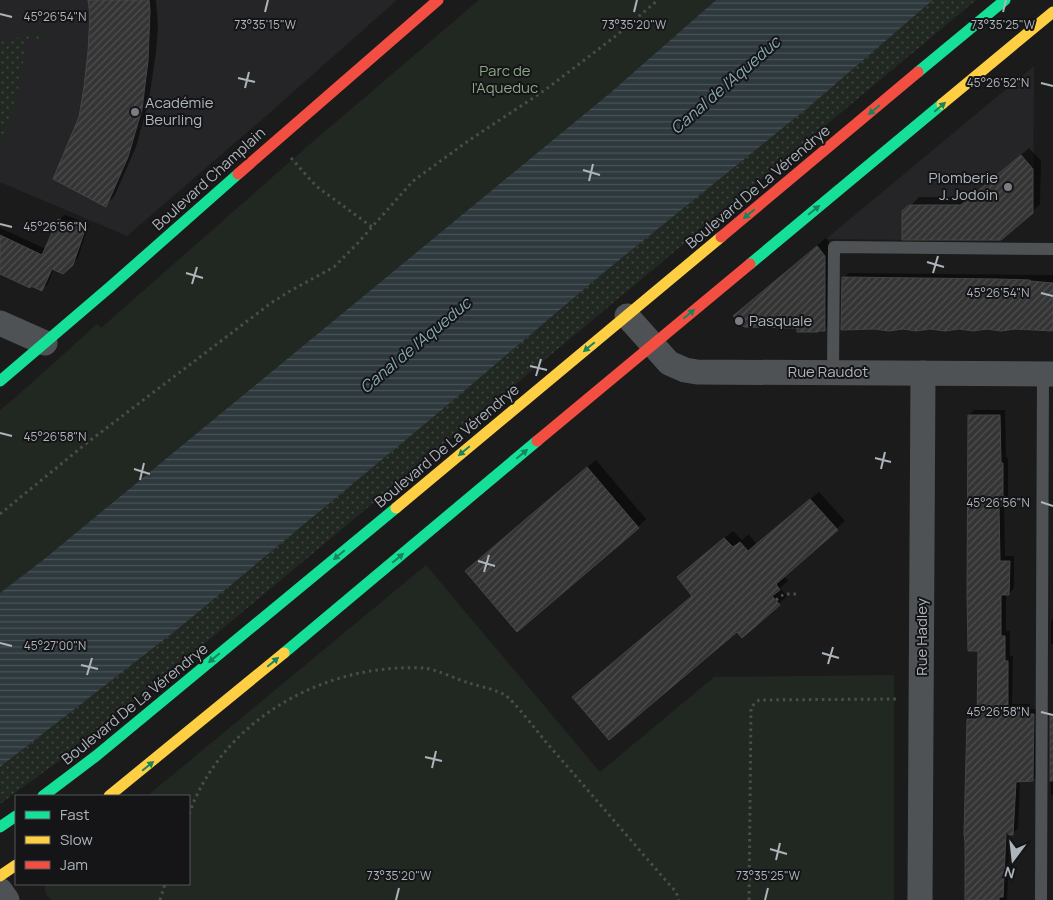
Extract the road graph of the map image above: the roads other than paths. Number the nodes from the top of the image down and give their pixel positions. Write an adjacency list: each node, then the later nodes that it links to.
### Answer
1 (438, 0): 7 (main road, Boulevard Champlain)
2 (1006, 0): 5 (main road, Boulevard De La Vérendrye, one-way to 5)
3 (1053, 12): 8 (main road, one-way to 3)
4 (1053, 249): 9 (lane)
5 (627, 316): 8 (street, Rue Raudot); 13 (main road, Boulevard De La Vérendrye, one-way to 13)
6 (0, 324): 7 (street)
7 (45, 343): 12 (main road, Boulevard Champlain)
8 (652, 344): 9 (street, Rue Raudot); 14 (main road, one-way to 8)
9 (833, 372): 10 (street, Rue Raudot)
10 (923, 373): 11 (street, Rue Raudot); 21 (street, Rue Hadley)
11 (1048, 374): 22 (lane)
12 (1, 379)
13 (44, 795)
14 (111, 795)
15 (15, 817): 16 (main road)
16 (0, 828)
17 (15, 866): 18 (main road)
18 (0, 876)
19 (0, 890): 20 (street)
20 (7, 900)
21 (920, 900)
22 (1041, 900)

